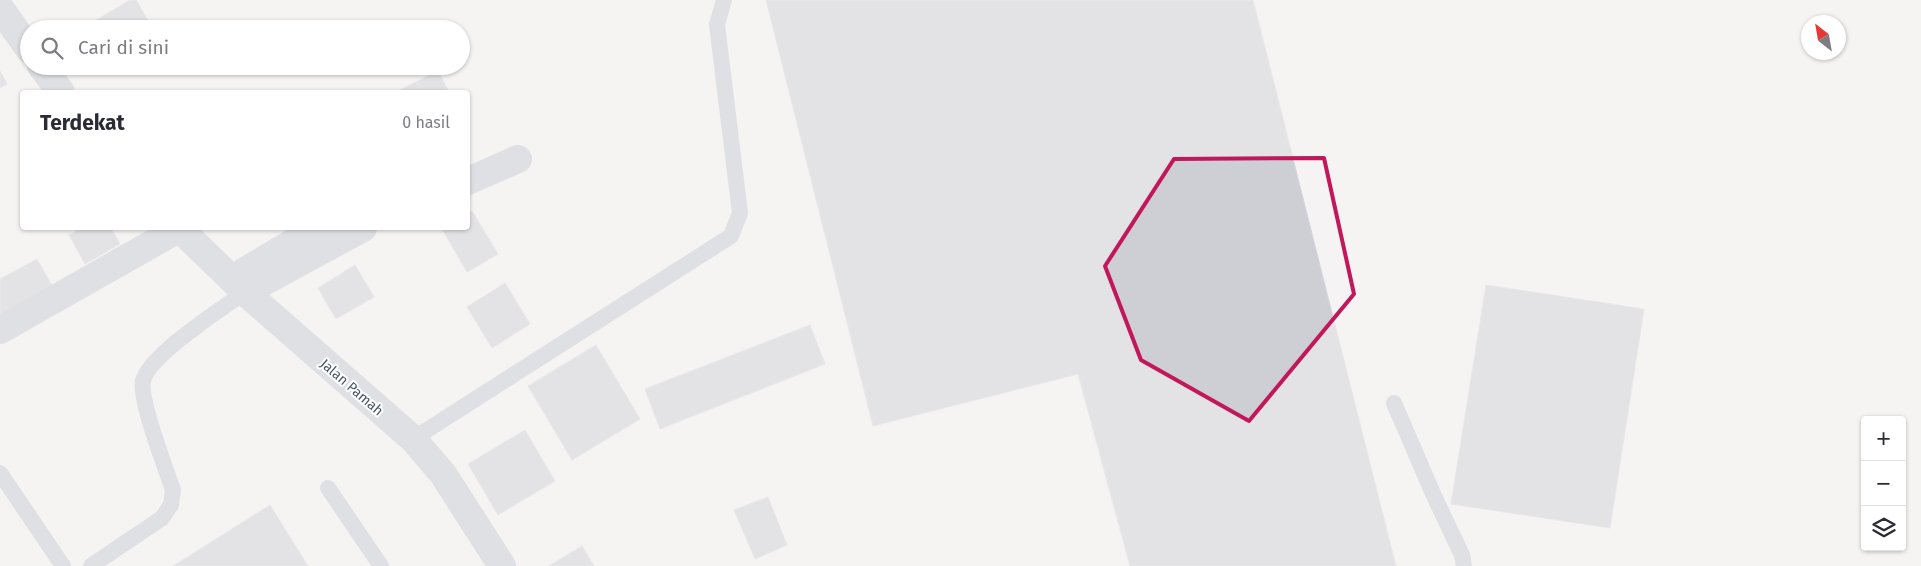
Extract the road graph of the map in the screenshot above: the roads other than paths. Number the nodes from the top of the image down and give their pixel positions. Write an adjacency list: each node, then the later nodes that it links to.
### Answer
1 (724, 0): 15 (lane)
2 (0, 8): 3 (street)
3 (20, 36)
4 (49, 75): 5 (street)
5 (60, 90)
6 (518, 159): 7 (street)
7 (470, 179)
8 (176, 230): 13 (street)
9 (182, 230): 12 (street, Jalan Pamah)
10 (314, 230): 12 (street)
11 (359, 230): 12 (street)
12 (239, 286): 15 (street, Jalan Pamah); 19 (lane)
13 (0, 330)
14 (1394, 403): 22 (lane)
15 (413, 440): 21 (street, Jalan Pamah)
16 (0, 473): 18 (lane)
17 (328, 488): 20 (lane)
18 (63, 566)
19 (92, 566)
20 (381, 566)
21 (502, 566)
22 (1464, 566)

